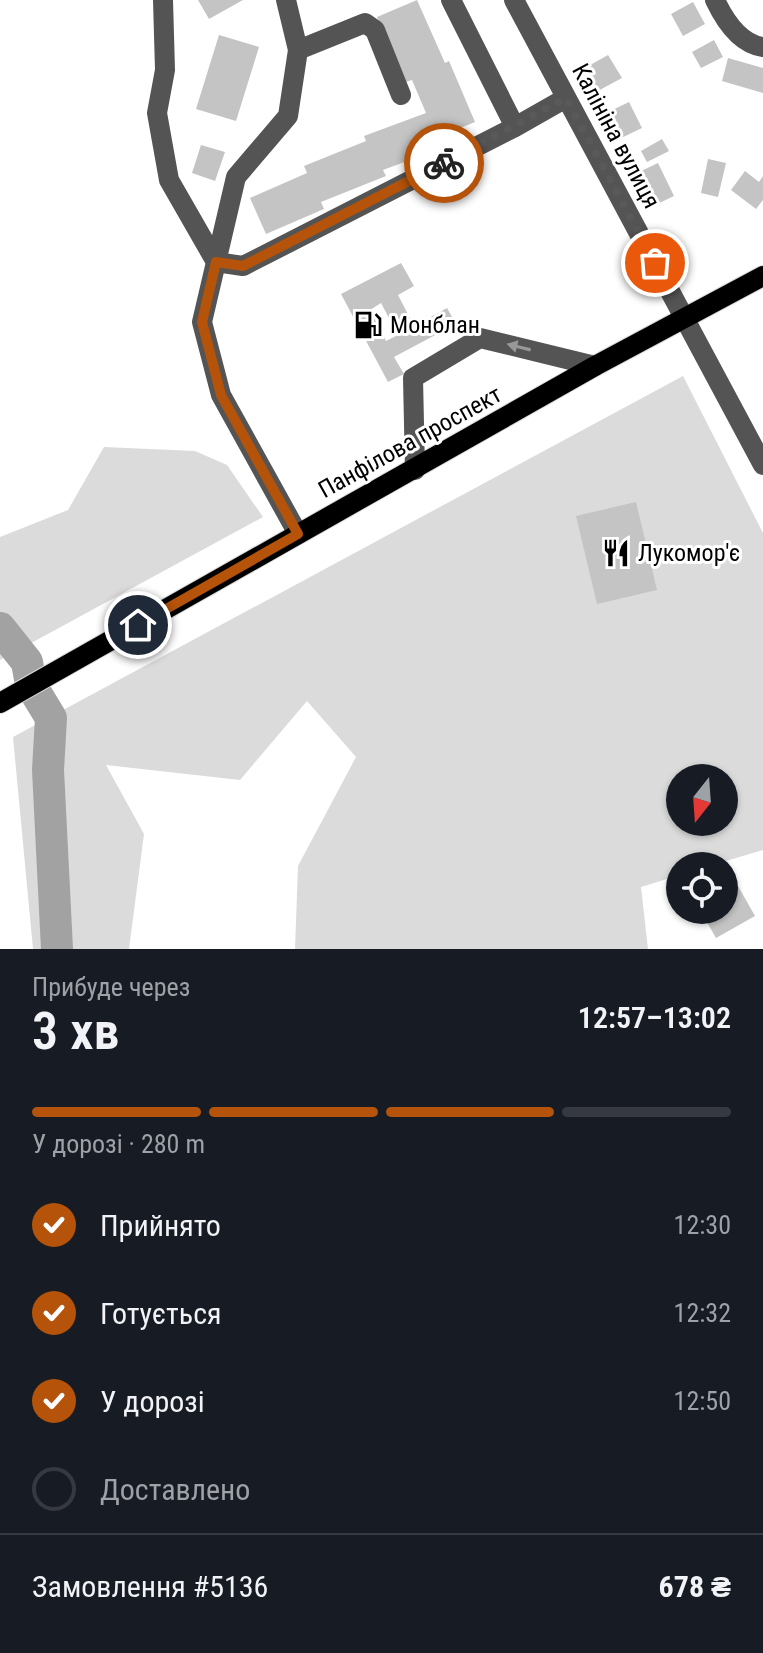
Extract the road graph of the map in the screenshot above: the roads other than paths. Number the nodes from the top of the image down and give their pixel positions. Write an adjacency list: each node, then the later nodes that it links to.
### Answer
1 (163, 0): 11 (street)
2 (286, 0): 7 (street)
3 (451, 0): 10 (street)
4 (514, 0): 9 (street, Калініна вулиця)
5 (715, 0): 6 (street)
6 (763, 47)
7 (298, 50): 8 (street); 11 (street)
8 (401, 95)
9 (566, 98): 10 (street); 13 (street, Калініна вулиця)
10 (515, 127): 11 (street)
11 (216, 262): 17 (street)
12 (763, 276): 13 (main road, Панфілова проспект)
13 (684, 318): 14 (main road, Панфілова проспект); 15 (street, Калініна вулиця)
14 (595, 366): 16 (main road, Панфілова проспект); 16 (street, one-way to 16)
15 (763, 465)
16 (415, 470): 17 (main road, Панфілова проспект)
17 (298, 534): 18 (main road, Панфілова проспект)
18 (0, 703)

